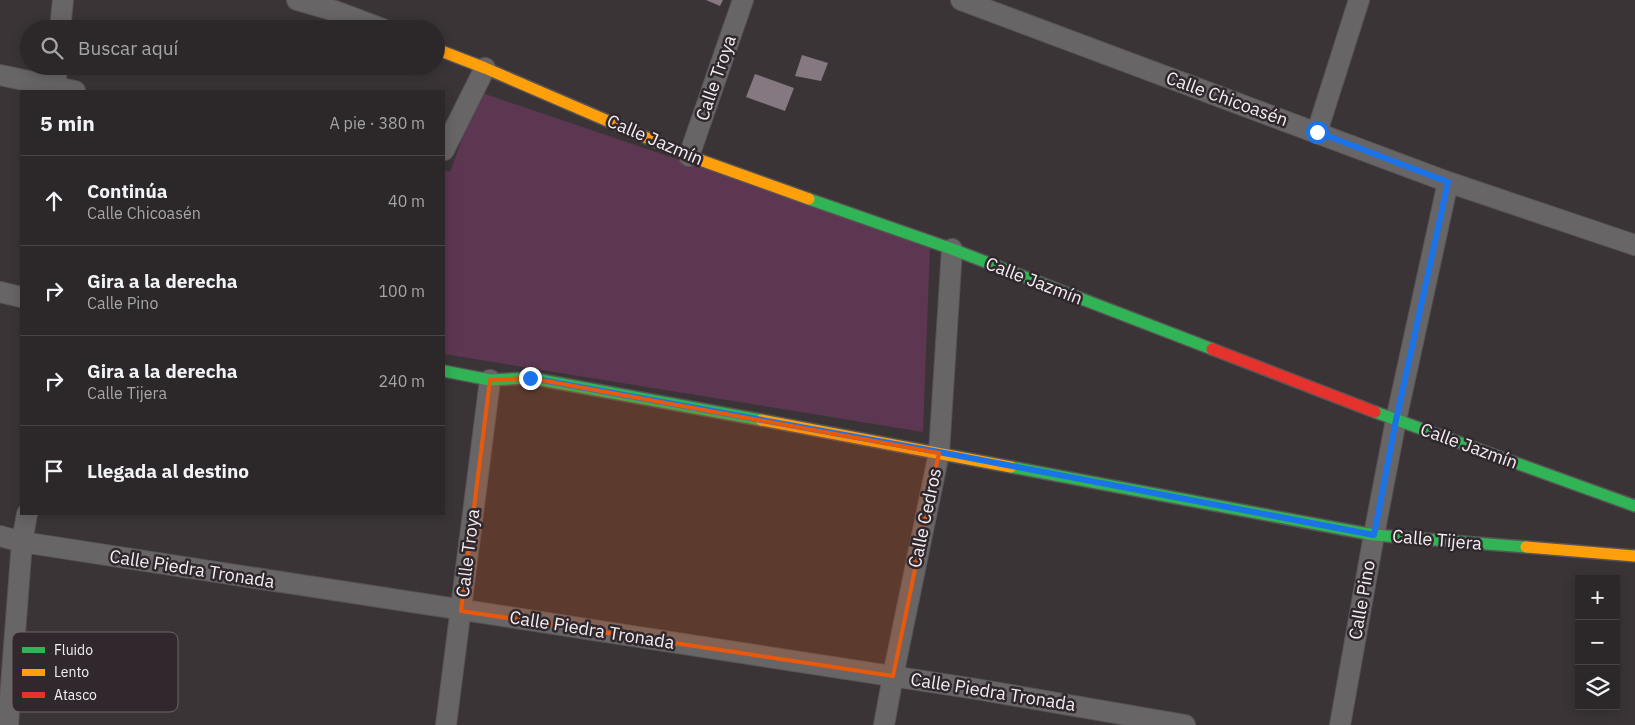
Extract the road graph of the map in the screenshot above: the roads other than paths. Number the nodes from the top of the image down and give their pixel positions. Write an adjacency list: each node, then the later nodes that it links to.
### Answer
1 (63, 0): 6 (street)
2 (297, 0): 7 (street)
3 (743, 0): 15 (street, Calle Troya)
4 (960, 0): 13 (street, Calle Chicoasén)
5 (1359, 0): 13 (street)
6 (61, 20)
7 (359, 20)
8 (445, 52): 9 (street, Calle Jazmín)
9 (485, 68): 14 (street); 15 (street, Calle Jazmín)
10 (56, 75): 12 (street)
11 (0, 76): 12 (street)
12 (55, 90)
13 (1317, 132): 16 (street, Calle Chicoasén)
14 (445, 148)
15 (689, 156): 18 (street, Calle Jazmín)
16 (1448, 182): 17 (street, Calle Chicoasén); 23 (street, Calle Pino)
17 (1635, 245)
18 (952, 249): 23 (street, Calle Jazmín); 24 (street, Calle Cedros)
19 (0, 292): 20 (street)
20 (20, 297)
21 (445, 371): 22 (street, Calle Tijera)
22 (490, 380): 24 (street, Calle Tijera); 31 (street, Calle Troya)
23 (1396, 420): 25 (street, Calle Jazmín); 27 (street, Calle Pino)
24 (939, 452): 27 (street, Calle Tijera); 34 (street, Calle Cedros)
25 (1635, 506)
26 (27, 515): 29 (street)
27 (1374, 535): 30 (street, Calle Tijera); 39 (street, Calle Pino)
28 (0, 536): 29 (street, Calle Piedra Tronada)
29 (22, 542): 31 (street, Calle Piedra Tronada); 32 (street)
30 (1635, 556)
31 (461, 610): 34 (street, Calle Piedra Tronada); 36 (street, Calle Troya)
32 (15, 632)
33 (12, 673): 35 (street)
34 (892, 676): 37 (street, Calle Cedros); 38 (street, Calle Piedra Tronada)
35 (8, 725)
36 (446, 725)
37 (884, 725)
38 (1185, 725)
39 (1340, 725)

